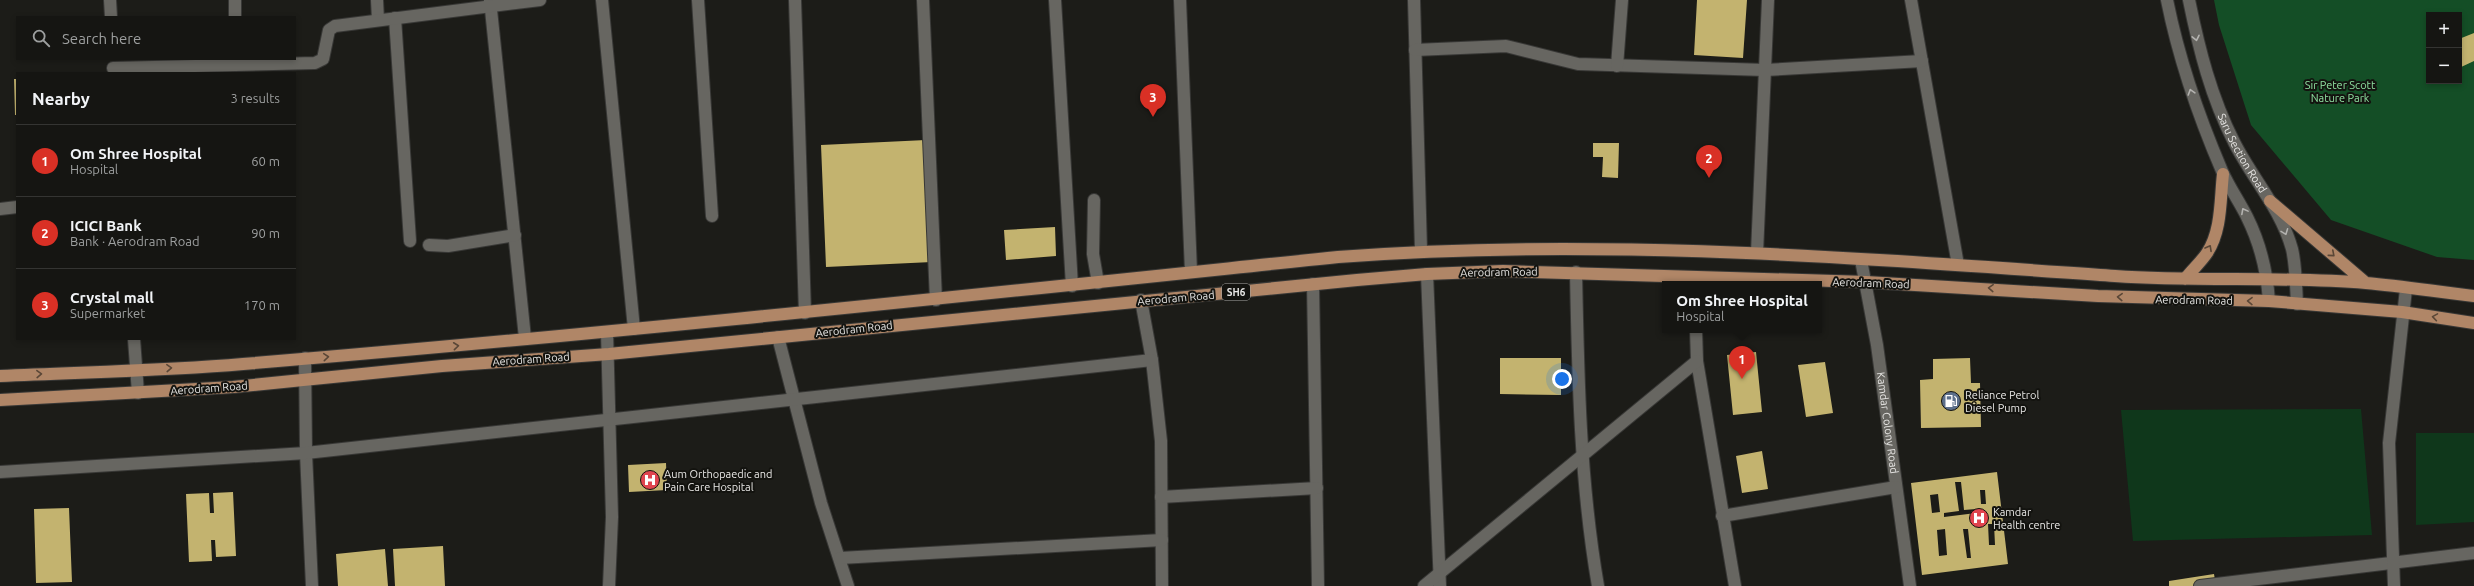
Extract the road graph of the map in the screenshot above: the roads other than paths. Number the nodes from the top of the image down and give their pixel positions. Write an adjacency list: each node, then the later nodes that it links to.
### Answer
1 (110, 0): 18 (street)
2 (235, 0): 19 (street)
3 (377, 0): 21 (street)
4 (540, 0): 17 (street)
5 (602, 0): 64 (street)
6 (698, 0): 33 (street)
7 (795, 0): 62 (street)
8 (923, 0): 57 (street)
9 (1055, 0): 54 (street)
10 (1180, 0): 41 (street)
11 (1414, 0): 22 (street)
12 (1622, 0): 25 (street)
13 (1768, 0): 27 (street)
14 (1911, 0): 23 (street)
15 (2167, 0): 28 (street, Saru Section Road, one-way to 15)
16 (2188, 0): 30 (street, Saru Section Road, one-way to 30)
17 (490, 3): 20 (street); 34 (street)
18 (111, 16)
19 (236, 16)
20 (395, 18): 21 (street); 35 (street)
21 (378, 20): 24 (street)
22 (1415, 50): 25 (street); 37 (street)
23 (1922, 61): 27 (street); 40 (street)
24 (237, 62): 26 (street)
25 (1617, 66): 27 (street)
26 (113, 67)
27 (1765, 70): 38 (street)
28 (2223, 174): 44 (main road, one-way to 28); 45 (street, Saru Section Road, one-way to 28)
29 (1094, 200): 51 (street)
30 (2270, 201): 47 (street, Saru Section Road, one-way to 47); 52 (main road, one-way to 52)
31 (16, 207): 32 (street)
32 (0, 209)
33 (712, 216)
34 (515, 235): 36 (street); 68 (street)
35 (410, 240)
36 (429, 245)
37 (1421, 250): 38 (main road, Aerodram Road / SH6); 41 (main road, Aerodram Road / SH6)
38 (1757, 253): 39 (main road, Aerodram Road / SH6)
39 (1861, 260): 40 (main road, Aerodram Road / SH6); 50 (street, Kamdar Colony Road)
40 (1958, 265): 44 (main road, Aerodram Road / SH6)
41 (1191, 272): 51 (main road, Aerodram Road / SH6)
42 (1576, 272): 43 (main road, Aerodram Road / SH6); 46 (main road, Aerodram Road / SH6); 82 (street)
43 (1427, 274): 53 (main road, Aerodram Road / SH6); 92 (street)
44 (2185, 279): 45 (main road, Aerodram Road / SH6)
45 (2267, 279): 47 (main road, Aerodram Road / SH6); 59 (street, Saru Section Road)
46 (1693, 280): 48 (main road, Aerodram Road / SH6)
47 (2295, 280): 52 (main road, Aerodram Road / SH6); 60 (street, Saru Section Road)
48 (1780, 281)
49 (1822, 281): 50 (main road, Aerodram Road / SH6)
50 (1866, 282): 59 (main road, Aerodram Road / SH6, one-way to 50); 84 (street, Kamdar Colony Road)
51 (1098, 283): 54 (main road, Aerodram Road / SH6)
52 (2366, 283): 55 (main road, Aerodram Road / SH6)
53 (1313, 284): 58 (main road, Aerodram Road / SH6); 85 (street)
54 (1072, 286): 57 (main road, Aerodram Road / SH6)
55 (2406, 288): 56 (main road, Aerodram Road / SH6); 61 (street)
56 (2474, 296)
57 (936, 300): 62 (main road, Aerodram Road / SH6)
58 (1142, 300): 67 (main road, Aerodram Road / SH6); 72 (street)
59 (2269, 301): 60 (main road, Aerodram Road / SH6)
60 (2297, 304): 61 (main road, Aerodram Road / SH6)
61 (2402, 312): 63 (main road, Aerodram Road / SH6, one-way to 61); 91 (street)
62 (805, 313): 64 (main road, Aerodram Road / SH6)
63 (2474, 323)
64 (634, 329): 65 (main road, Aerodram Road / SH6)
65 (607, 332): 68 (main road, Aerodram Road / SH6); 70 (street)
66 (1696, 333): 73 (street)
67 (778, 337): 70 (main road, Aerodram Road / SH6); 79 (street)
68 (526, 338): 71 (main road, Aerodram Road / SH6, one-way to 68)
69 (134, 340): 74 (street)
70 (609, 354): 76 (main road, Aerodram Road / SH6); 80 (street)
71 (305, 358): 74 (main road, Aerodram Road / SH6, one-way to 71); 76 (street)
72 (1152, 360): 79 (street); 86 (street)
73 (1698, 361): 82 (street); 87 (street)
74 (137, 370): 75 (main road, Aerodram Road / SH6, one-way to 74); 77 (street)
75 (0, 376)
76 (306, 380): 77 (main road, Aerodram Road / SH6); 81 (street)
77 (138, 393): 78 (main road, Aerodram Road / SH6)
78 (0, 400)
79 (793, 400): 80 (street); 90 (street)
80 (610, 419): 81 (street); 94 (street)
81 (306, 453): 83 (street); 93 (street)
82 (1581, 456): 92 (street); 100 (street)
83 (0, 472)
84 (1896, 487): 87 (street); 102 (street, Kamdar Colony Road)
85 (1317, 488): 86 (street); 97 (street)
86 (1161, 497): 88 (street)
87 (1722, 516): 101 (street)
88 (1162, 540): 90 (street); 96 (street)
89 (2474, 553): 91 (street)
90 (840, 558): 95 (street)
91 (2392, 563): 103 (street); 104 (street)
92 (1439, 574): 98 (street); 99 (street)
93 (312, 586)
94 (609, 586)
95 (848, 586)
96 (1162, 586)
97 (1318, 586)
98 (1424, 586)
99 (1440, 586)
100 (1598, 586)
101 (1735, 586)
102 (1910, 586)
103 (2200, 586)
104 (2394, 586)

